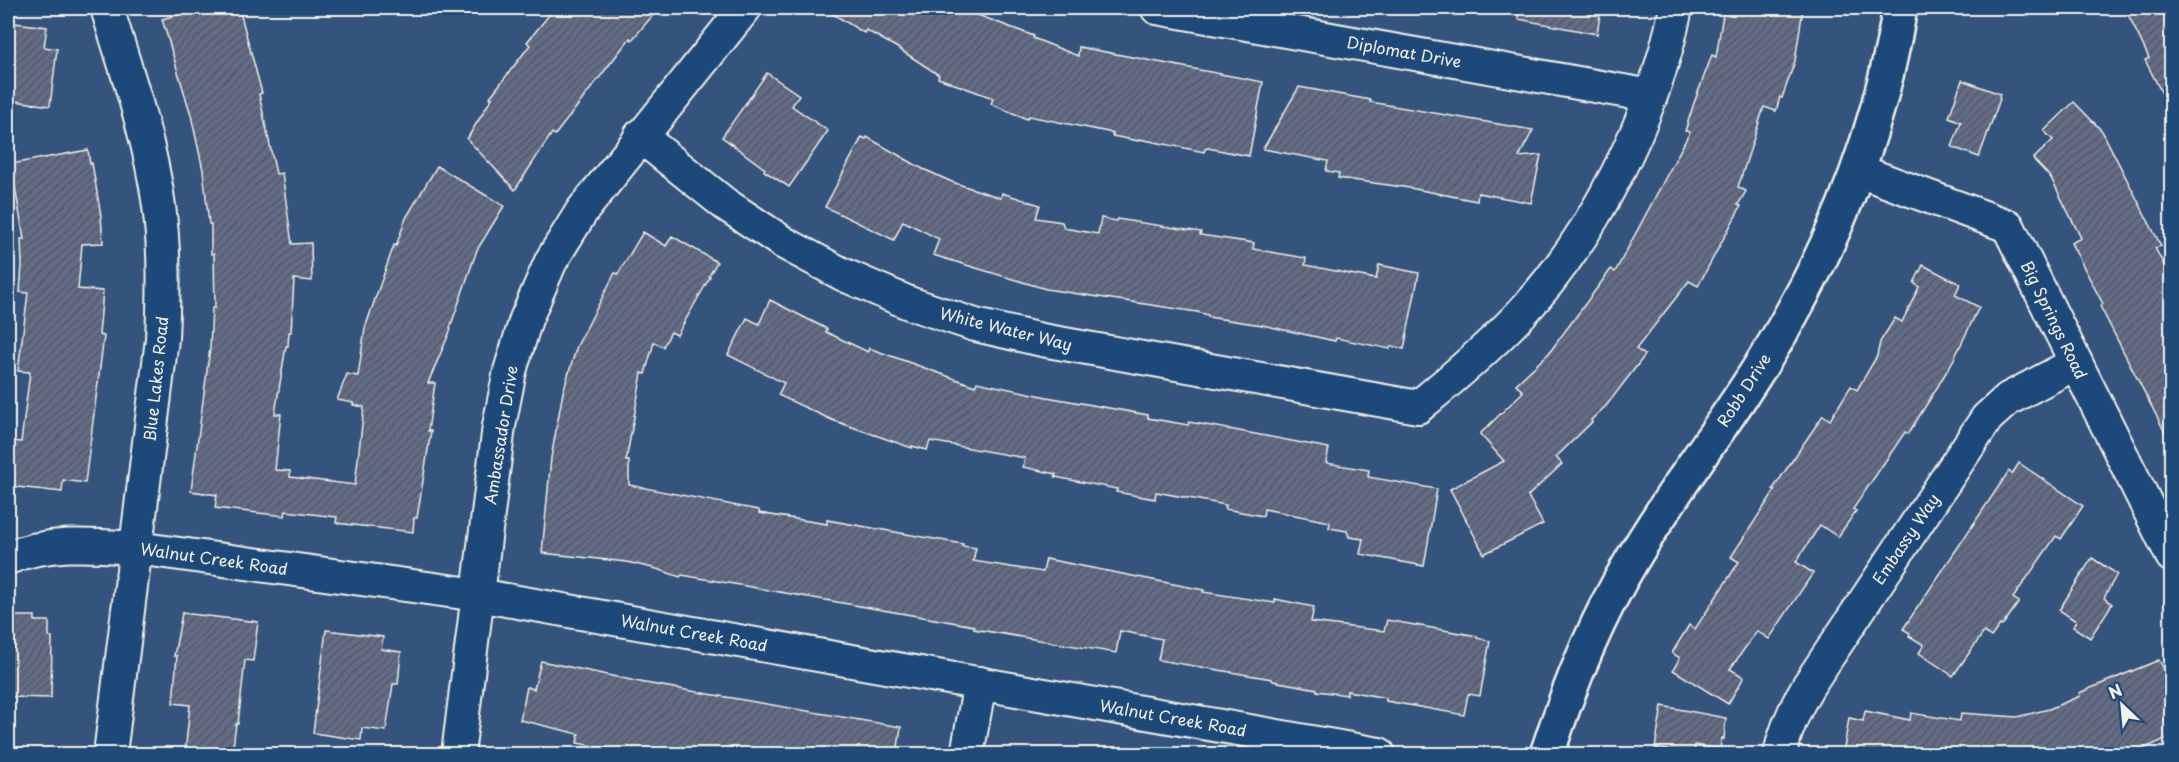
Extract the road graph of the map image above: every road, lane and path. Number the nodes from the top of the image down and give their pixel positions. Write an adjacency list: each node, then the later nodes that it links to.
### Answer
1 (107, 8): 11 (street, Blue Lakes Road)
2 (745, 8): 8 (street, Ambassador Drive)
3 (1157, 8): 6 (street, Diplomat Drive)
4 (1676, 8): 7 (street)
5 (1900, 8): 9 (main road, Robb Drive)
6 (1220, 13): 7 (street, Diplomat Drive)
7 (1651, 96): 8 (street, White Water Way)
8 (640, 136): 14 (street, Ambassador Drive)
9 (1859, 171): 10 (street, Big Springs Road); 21 (main road, Robb Drive)
10 (2076, 363): 12 (street, Big Springs Road); 22 (street, Embassy Way)
11 (136, 548): 13 (street, Walnut Creek Road); 14 (street, Walnut Creek Road); 17 (street, Blue Lakes Road)
12 (2172, 556)
13 (8, 558)
14 (478, 595): 15 (street, Walnut Creek Road); 18 (street, Ambassador Drive)
15 (980, 683): 16 (street, Walnut Creek Road); 19 (street)
16 (1321, 749): 20 (street, Walnut Creek Road)
17 (110, 754)
18 (458, 754)
19 (967, 754)
20 (1379, 754)
21 (1547, 754)
22 (1780, 754)

